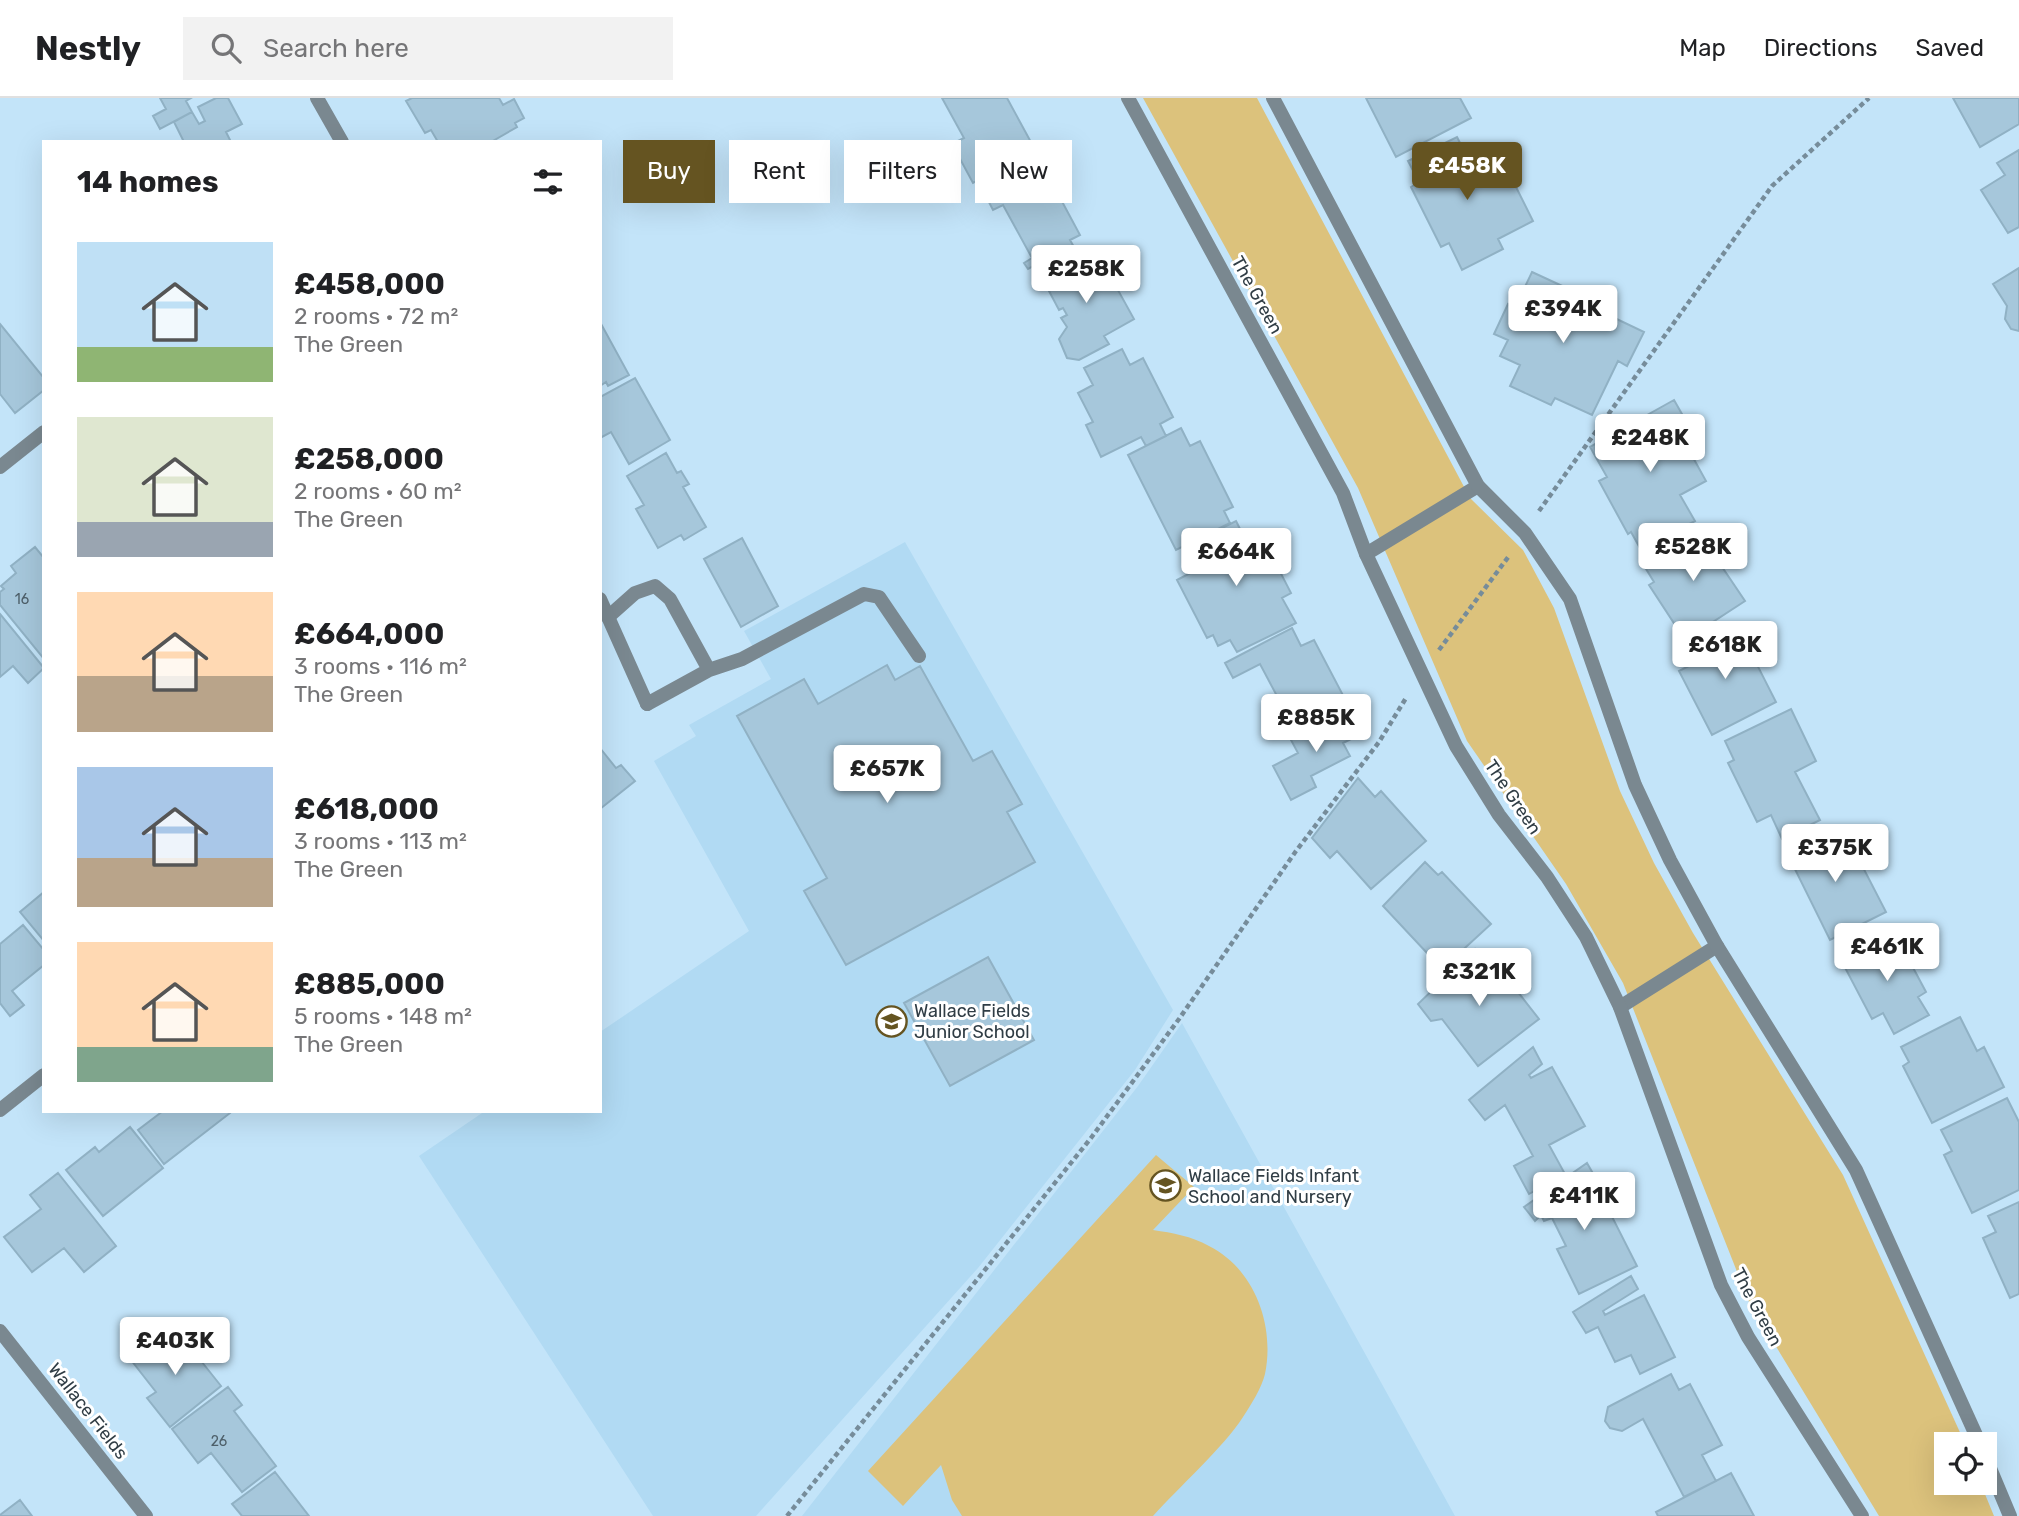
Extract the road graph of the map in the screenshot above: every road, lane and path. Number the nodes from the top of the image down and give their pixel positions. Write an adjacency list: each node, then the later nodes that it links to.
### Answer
1 (317, 98): 5 (street)
2 (1128, 98): 10 (street, The Green)
3 (1273, 98): 8 (street)
4 (1869, 98): 9 (path)
5 (341, 140)
6 (42, 434): 7 (street)
7 (0, 467)
8 (1478, 486): 9 (street); 10 (street)
9 (1525, 533): 14 (path); 15 (street)
10 (1366, 554): 14 (street, The Green)
11 (604, 620): 13 (street); 13 (street)
12 (919, 656): 13 (street)
13 (709, 670)
14 (1420, 675): 16 (street, The Green); 23 (path)
15 (1717, 946): 16 (street); 20 (street)
16 (1619, 1007): 24 (street, The Green)
17 (42, 1076): 18 (street)
18 (0, 1110)
19 (0, 1331): 22 (street, Wallace Fields)
20 (1975, 1432)
21 (1997, 1485): 25 (street)
22 (145, 1516)
23 (787, 1516)
24 (1862, 1516)
25 (2010, 1516)

